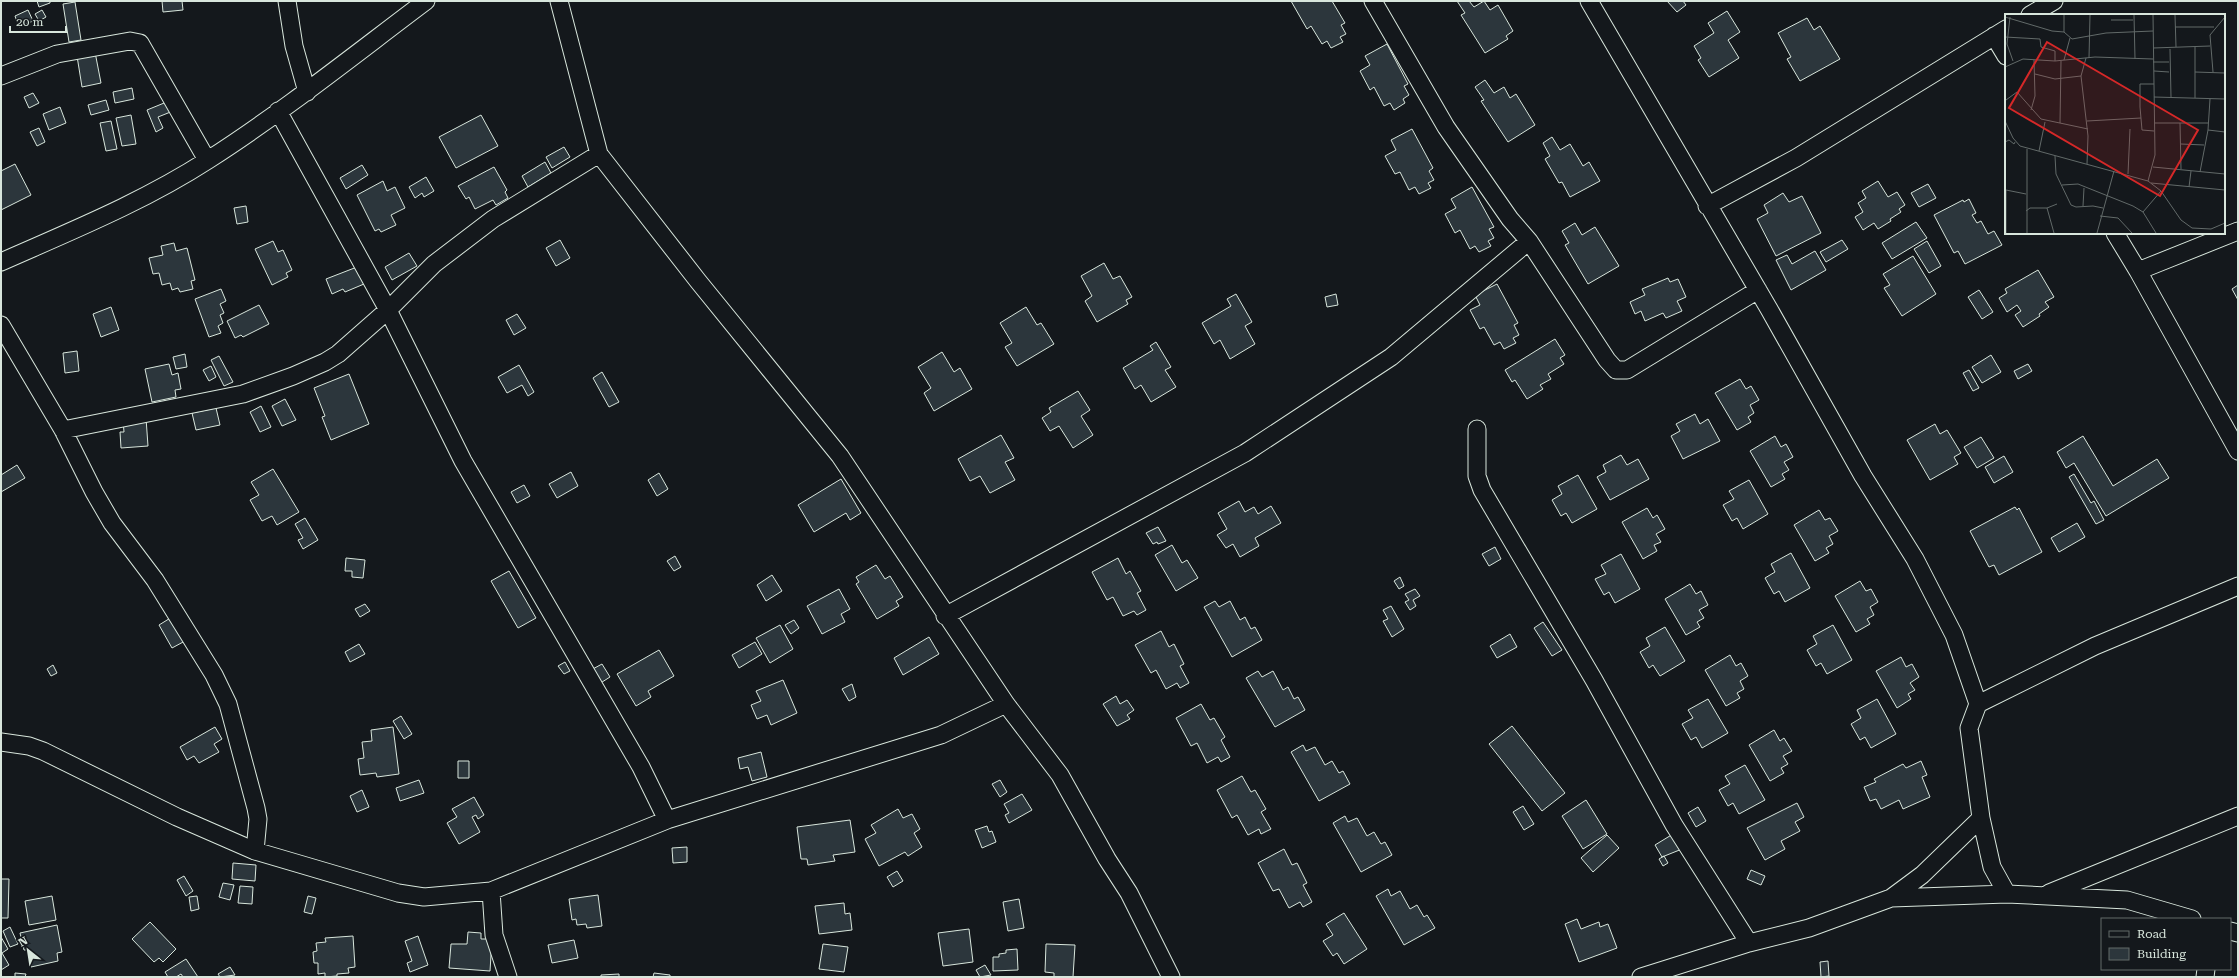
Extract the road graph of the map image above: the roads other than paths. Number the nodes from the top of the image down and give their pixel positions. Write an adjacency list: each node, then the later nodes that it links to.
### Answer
1 (288, 1): 11 (street)
2 (426, 1): 11 (street)
3 (559, 1): 13 (street)
4 (1373, 1): 18 (street)
5 (1589, 1): 15 (street)
6 (2054, 1): 7 (street)
7 (2032, 14)
8 (2000, 33): 9 (street); 15 (street)
9 (2005, 52)
10 (1, 76): 14 (street)
11 (307, 92): 12 (street)
12 (278, 111): 14 (street); 22 (street)
13 (599, 154): 22 (street); 28 (street)
14 (207, 160): 19 (street)
15 (1707, 206): 21 (street)
16 (2238, 230): 20 (street)
17 (2116, 234): 20 (street)
18 (1529, 241): 21 (street); 28 (street)
19 (1, 262)
20 (2138, 271): 26 (street)
21 (1758, 290): 30 (street)
22 (388, 310): 25 (street); 34 (street)
23 (1, 325): 25 (street)
24 (1477, 429): 41 (street)
25 (63, 430): 35 (street)
26 (2238, 451)
27 (2238, 586): 30 (street)
28 (946, 616): 29 (street)
29 (1006, 704): 34 (street); 43 (street)
30 (1978, 704): 33 (street)
31 (1, 742): 35 (street)
32 (2238, 816): 38 (street)
33 (1981, 818): 37 (street); 39 (street)
34 (667, 820): 36 (street)
35 (255, 851): 36 (street)
36 (491, 891): 42 (street)
37 (2007, 894): 38 (street); 39 (street)
38 (2043, 895): 40 (street)
39 (1891, 898): 41 (street)
40 (2189, 918)
41 (1749, 943): 44 (street)
42 (508, 977)
43 (1171, 977)
44 (1641, 977)

